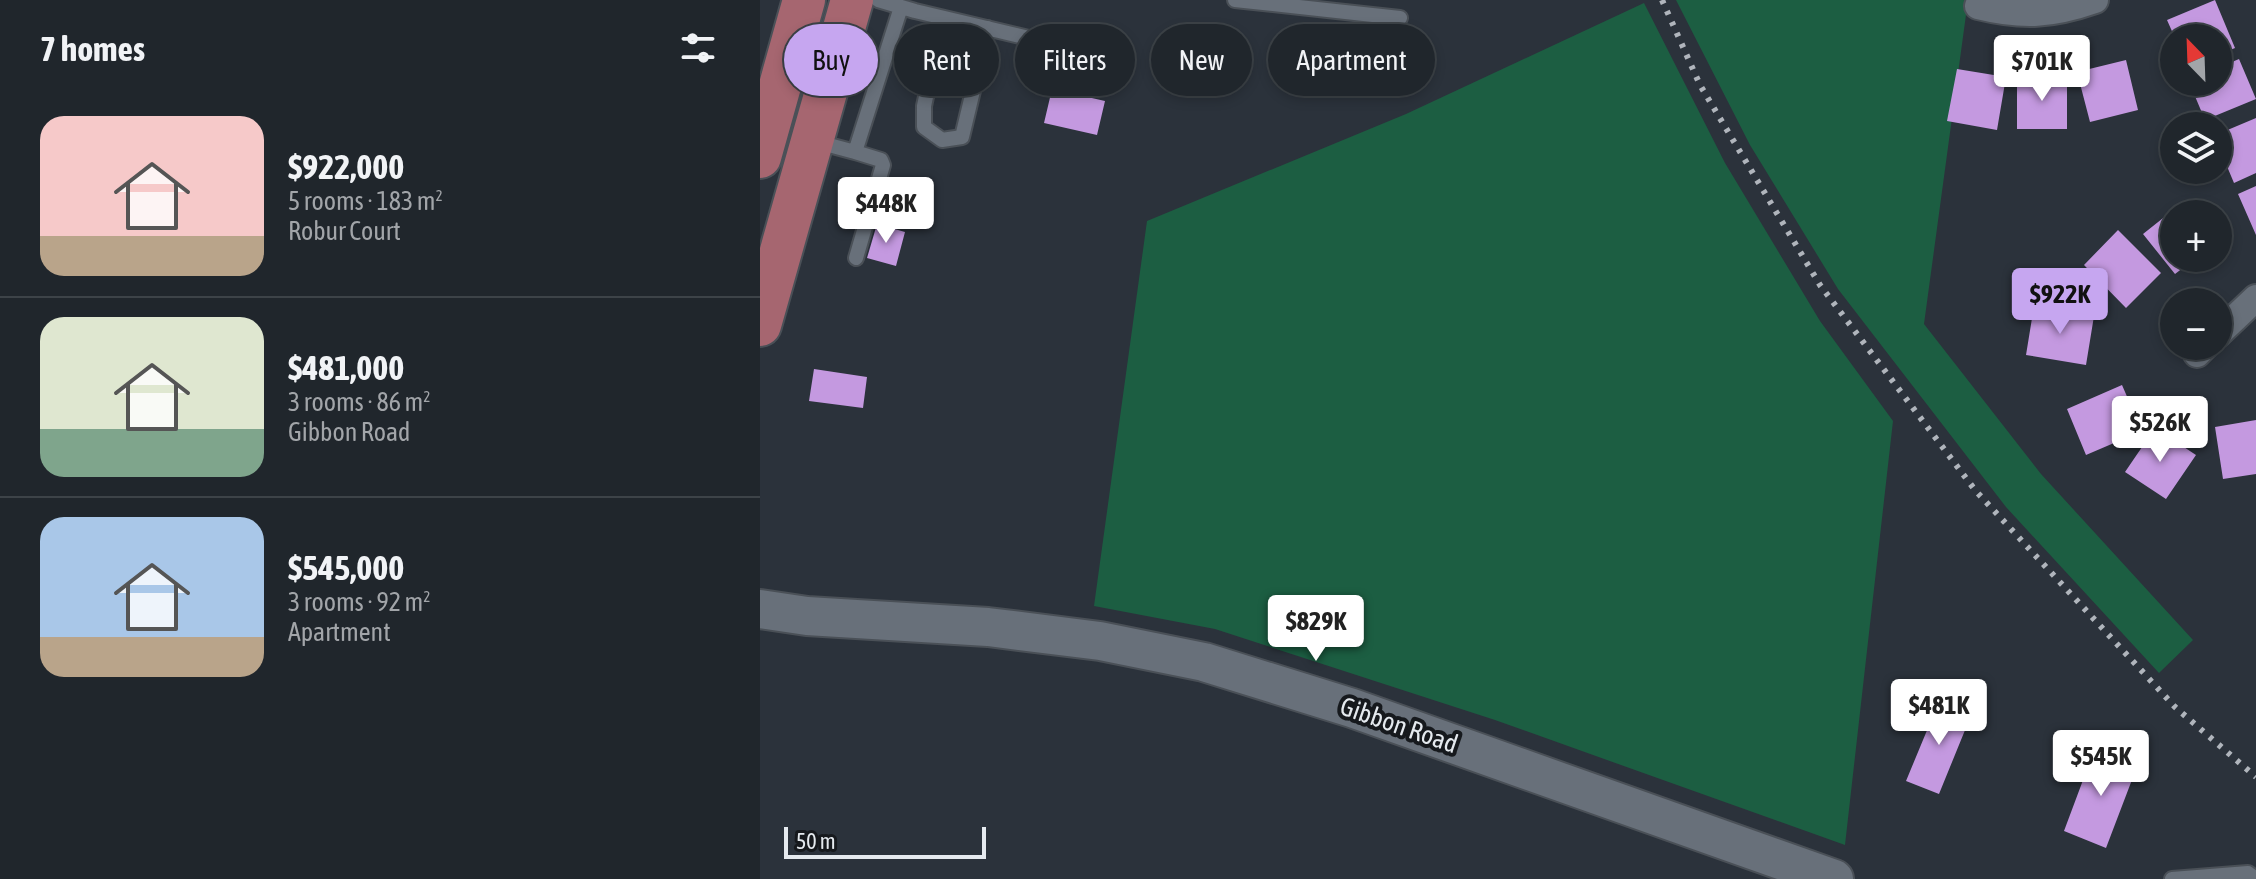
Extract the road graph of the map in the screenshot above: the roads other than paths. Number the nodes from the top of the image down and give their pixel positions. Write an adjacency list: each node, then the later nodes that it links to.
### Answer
1 (804, 0): 16 (main road)
2 (852, 0): 14 (main road)
3 (878, 0): 7 (lane)
4 (1235, 0): 9 (lane)
5 (2095, 0): 6 (street)
6 (1978, 6)
7 (901, 7): 8 (lane); 15 (lane)
8 (943, 18): 10 (lane); 11 (lane)
9 (1400, 18)
10 (942, 24)
11 (970, 24)
12 (926, 96): 13 (lane)
13 (972, 96)
14 (812, 140): 15 (lane); 20 (main road)
15 (855, 152): 17 (lane)
16 (760, 157)
17 (856, 258)
18 (2256, 298): 19 (street)
19 (2232, 321)
20 (760, 325)
21 (760, 609): 22 (main road, Gibbon Road)
22 (1834, 879)
23 (2172, 879): 24 (lane)
24 (2256, 879)

